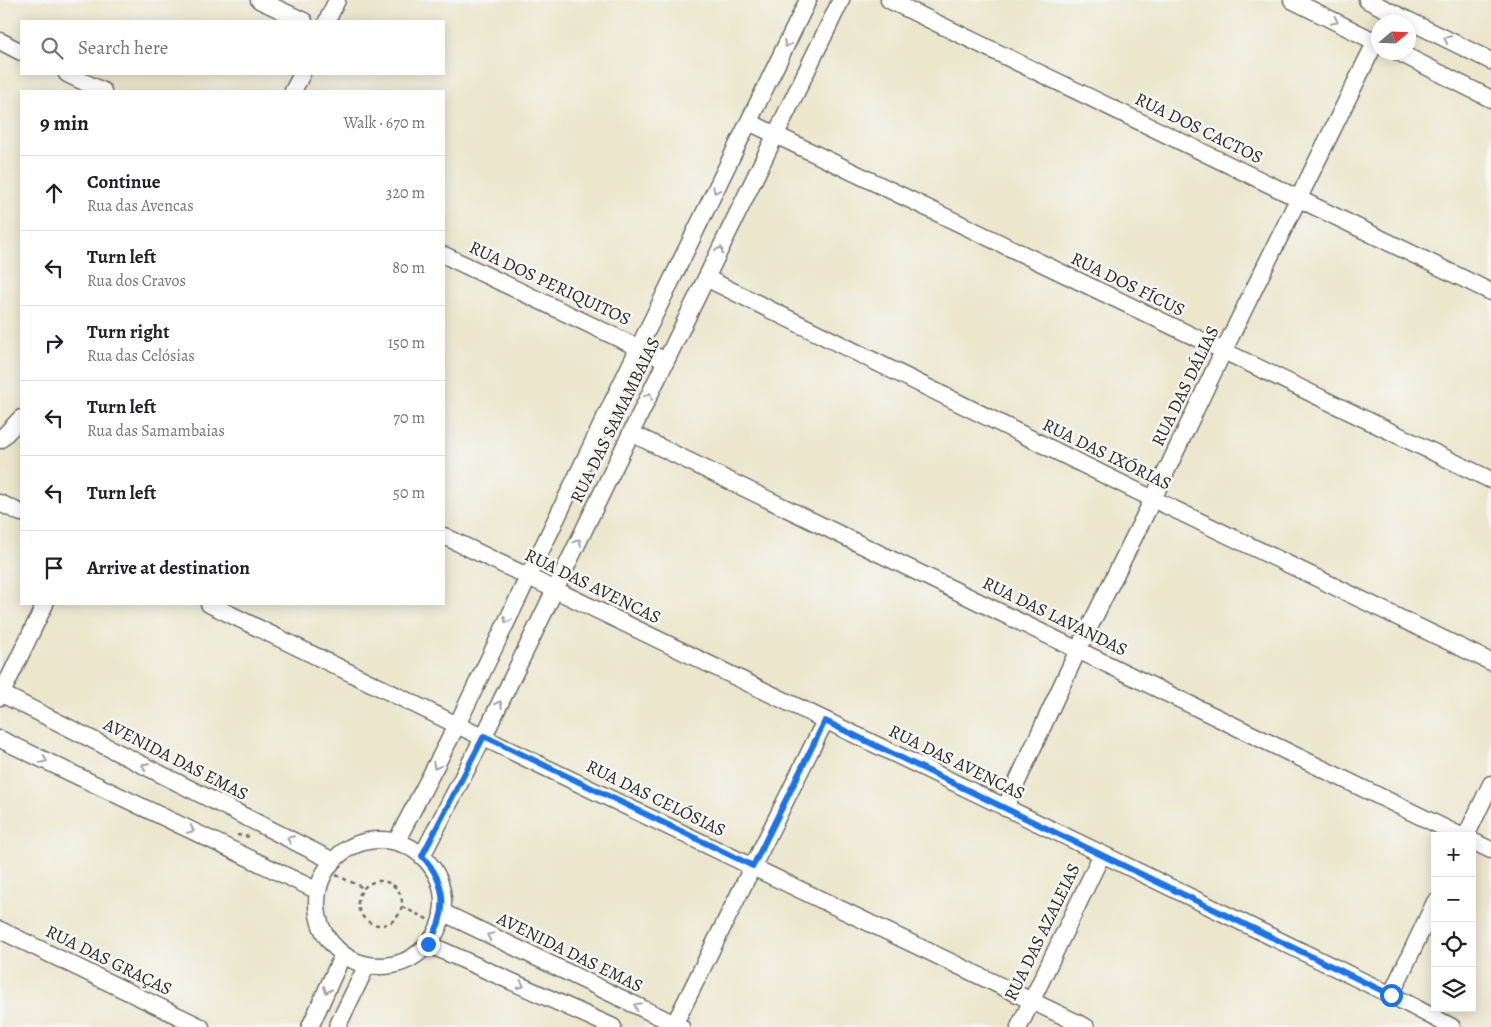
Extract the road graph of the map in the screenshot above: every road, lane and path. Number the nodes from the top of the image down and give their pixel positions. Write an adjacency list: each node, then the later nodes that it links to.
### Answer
1 (259, 0): 9 (street)
2 (337, 0): 10 (street)
3 (808, 0): 22 (street, RUA DAS SAMAMBAIAS, one-way to 22)
4 (841, 0): 23 (street, RUA DAS SAMAMBAIAS)
5 (889, 0): 24 (street, RUA DOS CACTOS)
6 (1292, 0): 11 (street, one-way to 11)
7 (1368, 0): 8 (street)
8 (1390, 11): 16 (street, one-way to 8)
9 (302, 20)
10 (327, 20)
11 (1371, 38)
12 (0, 41): 13 (street)
13 (20, 51)
14 (1371, 55): 24 (street, RUA DAS DÁLIAS)
15 (1414, 60): 21 (street)
16 (1491, 61)
17 (69, 75): 19 (street)
18 (301, 75): 20 (street)
19 (101, 90)
20 (294, 90)
21 (1491, 99)
22 (749, 122): 23 (street, RUA DOS FÍCUS); 28 (street, RUA DAS SAMAMBAIAS, one-way to 28)
23 (775, 136): 26 (street, RUA DAS SAMAMBAIAS, one-way to 23); 29 (street, RUA DOS FÍCUS)
24 (1300, 199): 27 (street, RUA DOS CACTOS); 29 (street, RUA DAS DÁLIAS)
25 (445, 254): 28 (street, RUA DOS PERIQUITOS)
26 (706, 278): 30 (street, RUA DAS SAMAMBAIAS); 35 (street, RUA DAS IXÓRIAS)
27 (1491, 292)
28 (639, 347): 30 (street, RUA DOS PERIQUITOS); 39 (street, RUA DAS SAMAMBAIAS)
29 (1223, 352): 34 (street, RUA DOS FÍCUS); 35 (street, RUA DAS DÁLIAS)
30 (666, 361): 32 (street, RUA DAS SAMAMBAIAS, one-way to 30)
31 (20, 419): 33 (street)
32 (631, 432): 40 (street, RUA DAS SAMAMBAIAS, one-way to 32); 43 (street, RUA DAS LAVANDAS)
33 (0, 440)
34 (1491, 480)
35 (1153, 499): 43 (street, RUA DAS DÁLIAS); 44 (street, RUA DAS IXÓRIAS)
36 (0, 503): 37 (street)
37 (20, 513)
38 (445, 536): 39 (street, RUA DAS AVENCAS)
39 (528, 576): 40 (street, RUA DAS AVENCAS); 47 (street, RUA DAS SAMAMBAIAS, one-way to 47)
40 (554, 590): 46 (street, RUA DAS AVENCAS); 48 (street, RUA DAS SAMAMBAIAS, one-way to 40)
41 (45, 605): 45 (street)
42 (211, 605): 47 (street, RUA DAS CELÓSIAS)
43 (1078, 650): 51 (street, RUA DAS DÁLIAS); 52 (street, RUA DAS LAVANDAS)
44 (1491, 662)
45 (1, 694): 61 (street, AVENIDA DAS EMAS, one-way to 45)
46 (825, 721): 51 (street, RUA DAS AVENCAS); 62 (street)
47 (457, 725): 48 (street, RUA DAS CELÓSIAS); 56 (street, RUA DAS SAMAMBAIAS, one-way to 56)
48 (484, 736): 60 (street, RUA DAS SAMAMBAIAS); 62 (street, RUA DAS CELÓSIAS)
49 (0, 739): 64 (street, one-way to 64)
50 (1491, 784): 53 (street)
51 (1005, 808): 59 (street, RUA DAS AVENCAS)
52 (1453, 832)
53 (1468, 832)
54 (230, 834): 55 (path)
55 (252, 837)
56 (396, 842): 60 (street); 61 (street)
57 (1476, 843): 58 (street)
58 (1491, 850)
59 (1102, 854): 72 (street, RUA DAS AVENCAS); 73 (street, RUA DAS AZALEIAS)
60 (422, 856): 67 (street)
61 (330, 865): 63 (path); 64 (street)
62 (753, 866): 73 (street, RUA DAS CELÓSIAS); 74 (street)
63 (364, 888): 65 (path); 65 (path)
64 (318, 891): 70 (street)
65 (402, 906): 67 (path)
66 (1431, 910): 72 (street)
67 (440, 919): 69 (street); 74 (street, AVENIDA DAS EMAS, one-way to 67)
68 (0, 930): 75 (street, RUA DAS GRAÇAS)
69 (428, 944): 71 (street); 78 (street, one-way to 78)
70 (343, 954): 71 (street); 76 (street, one-way to 76)
71 (367, 965): 77 (street)
72 (1391, 995): 81 (street, RUA DAS AVENCAS)
73 (1032, 1000): 79 (street, RUA DAS AZALEIAS); 80 (street, RUA DAS CELÓSIAS)
74 (676, 1026)
75 (201, 1027)
76 (310, 1027)
77 (338, 1027)
78 (613, 1027)
79 (1019, 1027)
80 (1086, 1027)
81 (1452, 1027)

